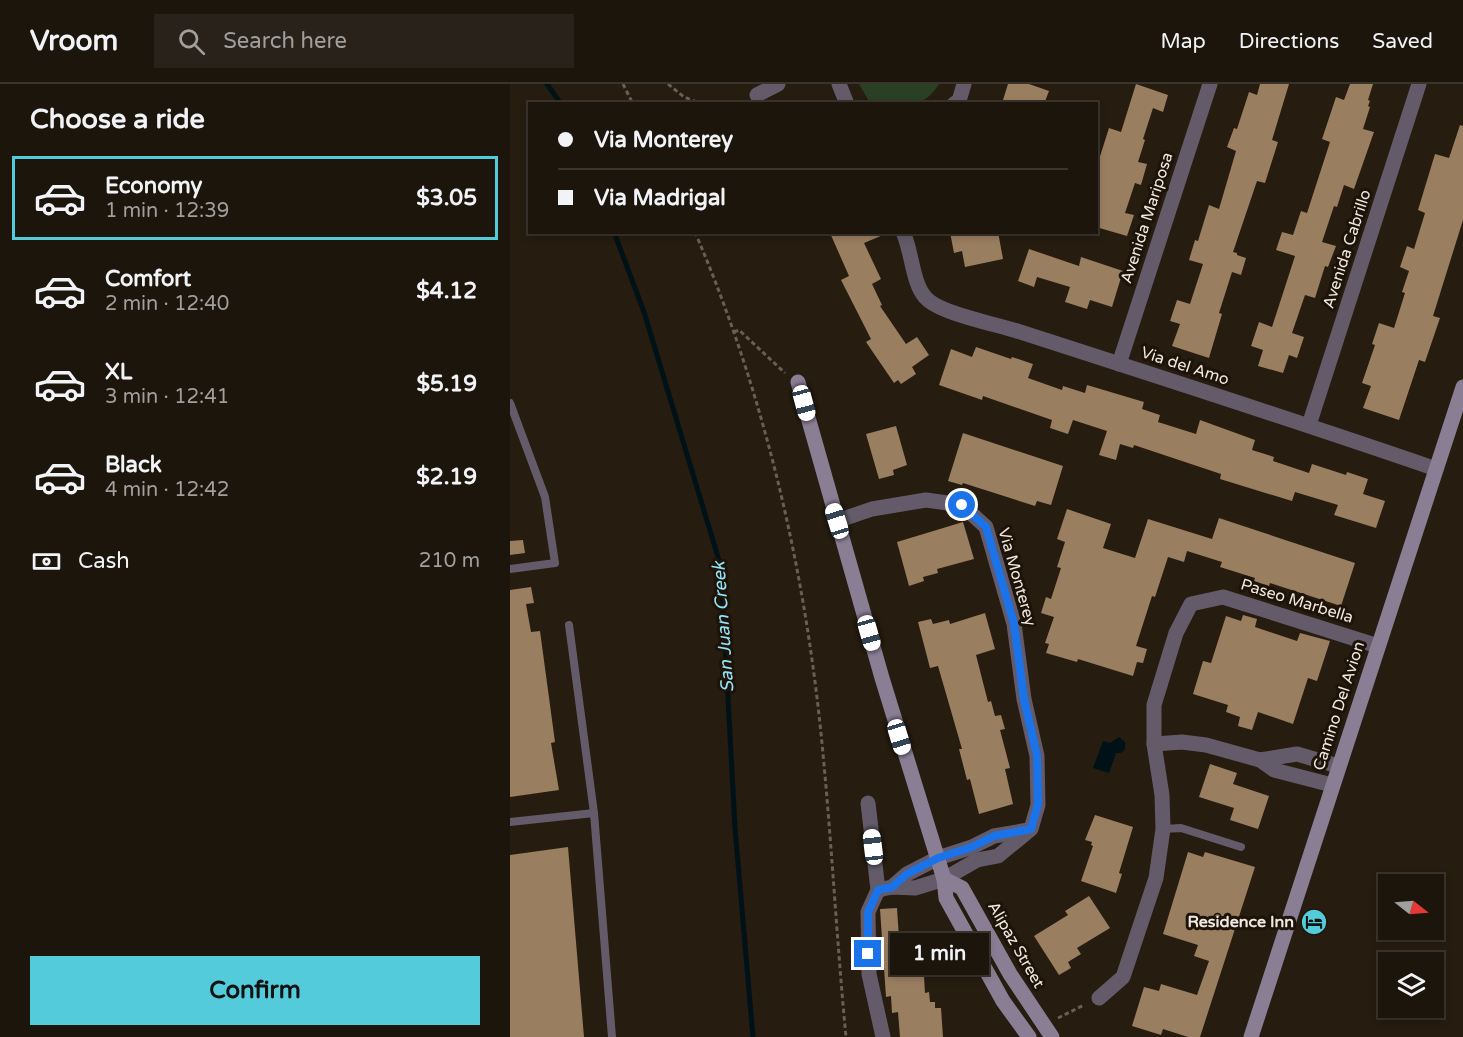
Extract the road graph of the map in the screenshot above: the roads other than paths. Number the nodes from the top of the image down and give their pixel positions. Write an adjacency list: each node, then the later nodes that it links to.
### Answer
1 (778, 84): 6 (street)
2 (839, 84): 7 (street)
3 (964, 84): 8 (street)
4 (1210, 84): 10 (street, Avenida Mariposa)
5 (1419, 84): 14 (street, Avenida Cabrillo)
6 (757, 95)
7 (846, 102)
8 (957, 102)
9 (904, 234): 10 (street, Via del Amo)
10 (1119, 364): 14 (street, Via del Amo)
11 (798, 382): 16 (street)
12 (1463, 387): 15 (street, Camino Del Avion)
13 (510, 403): 17 (lane)
14 (1309, 425): 15 (street, Via del Amo)
15 (1436, 469): 19 (street, Camino Del Avion)
16 (837, 521): 27 (street, Via Monterey); 30 (street)
17 (510, 569)
18 (569, 625): 25 (lane)
19 (1378, 646): 20 (street, Paseo Marbella); 22 (street, Camino Del Avion)
20 (1154, 744): 21 (street); 28 (street, Paseo Marbella)
21 (1260, 760): 22 (street); 23 (street)
22 (1338, 766): 23 (street, Camino Del Avion)
23 (1332, 785): 38 (street, Camino Del Avion)
24 (868, 803): 32 (street)
25 (594, 813): 26 (lane); 34 (lane)
26 (510, 822)
27 (1031, 829): 30 (street); 31 (street)
28 (1163, 829): 29 (lane); 33 (street, Paseo Marbella)
29 (1241, 846)
30 (938, 858): 31 (street); 32 (street)
31 (944, 879): 32 (street); 36 (street); 37 (street, Alipaz Street)
32 (885, 889): 35 (street)
33 (1099, 998)
34 (612, 1037)
35 (883, 1037)
36 (1029, 1037)
37 (1052, 1037)
38 (1251, 1037)

